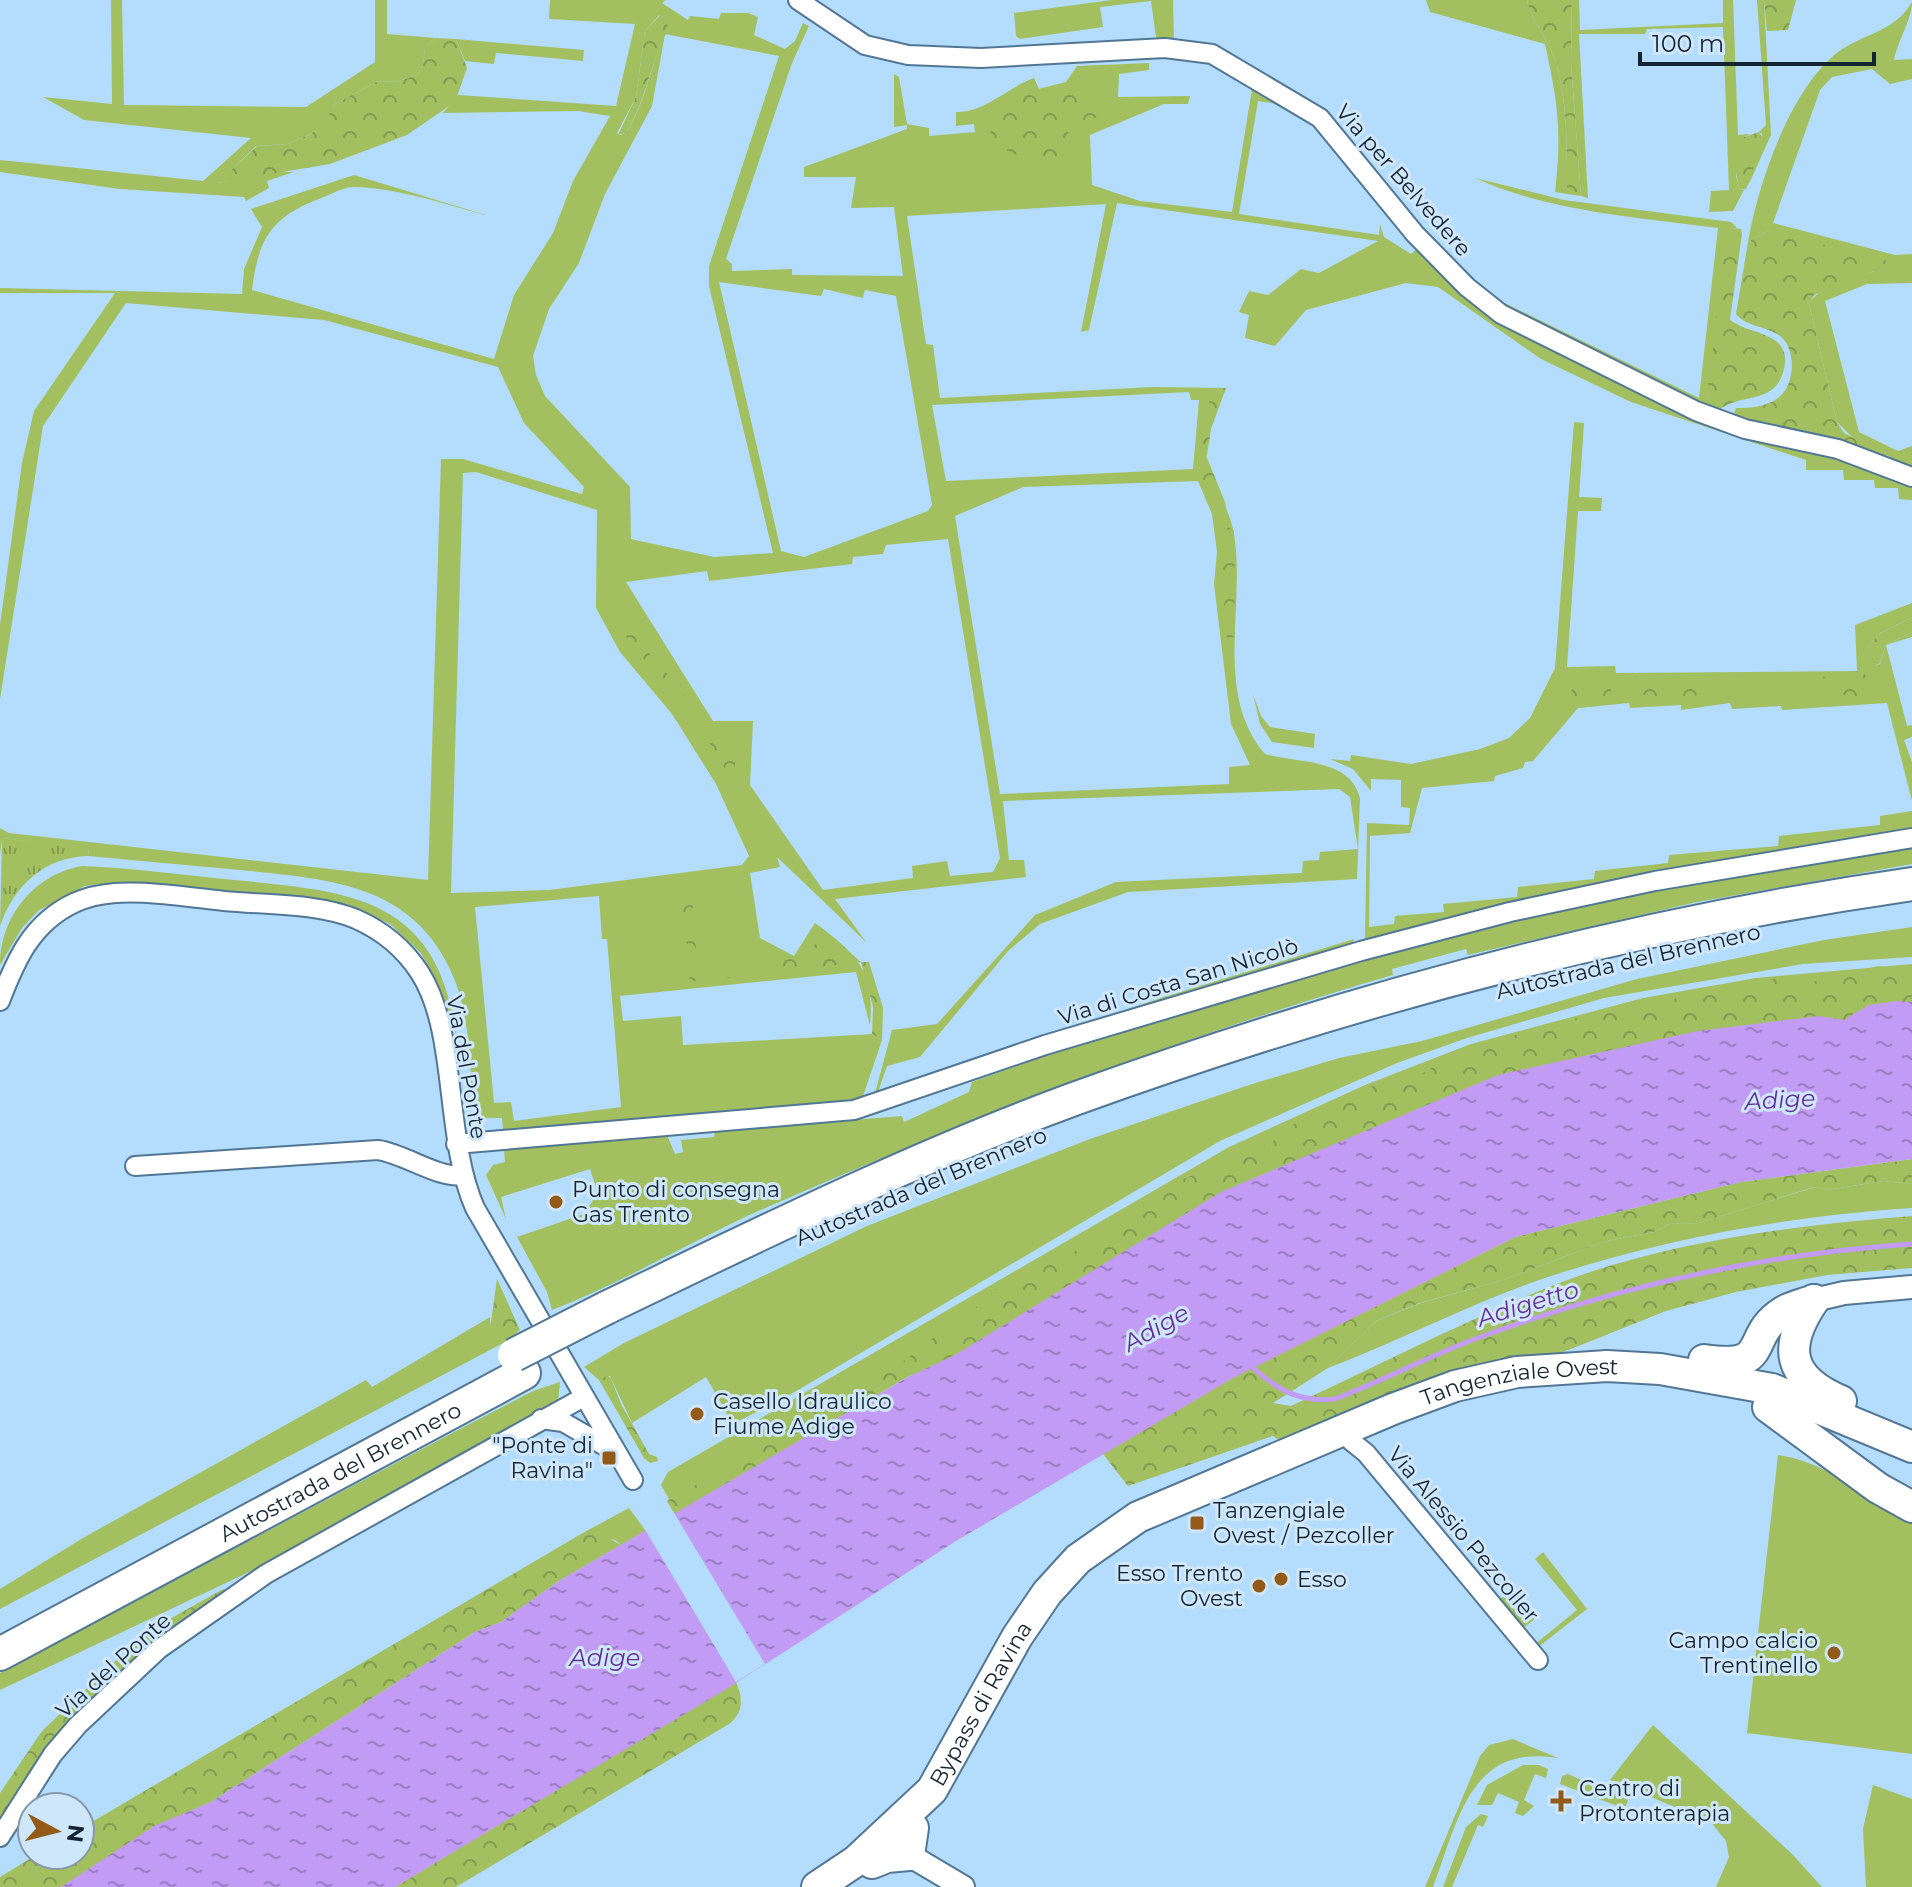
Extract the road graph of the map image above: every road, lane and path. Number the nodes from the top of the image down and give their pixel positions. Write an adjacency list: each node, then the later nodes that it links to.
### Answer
1 (798, 0): 2 (street, Via per Belvedere)
2 (1912, 477)
3 (1912, 838): 7 (street, Via di Costa San Nicolò)
4 (1912, 884): 12 (highway, Autostrada del Brennero)
5 (1912, 906): 12 (highway, Autostrada del Brennero)
6 (0, 1001): 7 (street, Via del Ponte)
7 (456, 1144): 9 (street, Via del Ponte)
8 (135, 1166): 9 (street)
9 (462, 1175): 15 (street, Via del Ponte)
10 (1912, 1287): 11 (street)
11 (1814, 1300): 14 (highway); 18 (highway)
12 (610, 1317): 13 (highway, Autostrada del Brennero)
13 (519, 1364): 26 (highway, Autostrada del Brennero); 27 (highway, Autostrada del Brennero)
14 (1607, 1366): 20 (highway, Tangenziale Ovest); 25 (highway, Tangenziale Ovest)
15 (584, 1397): 17 (street, Via del Ponte); 21 (street, Via del Ponte)
16 (1768, 1407): 19 (highway, Tangenziale Ovest); 22 (highway, Tangenziale Ovest); 24 (highway)
17 (541, 1419): 21 (street, Via del Ponte); 29 (street, Via del Ponte)
18 (1912, 1438)
19 (1351, 1441): 25 (highway, Tangenziale Ovest); 28 (street, Via Alessio Pezcoller)
20 (1912, 1447)
21 (617, 1453): 23 (street, Via del Ponte)
22 (1912, 1470)
23 (633, 1480)
24 (1912, 1507)
25 (1140, 1522): 30 (highway, Bypass di Ravina); 31 (highway, Bypass di Ravina)
26 (0, 1631)
27 (0, 1654)
28 (1538, 1660)
29 (0, 1837)
30 (911, 1842): 32 (highway, Bypass di Ravina); 33 (street)
31 (817, 1887)
32 (838, 1887)
33 (963, 1887)

